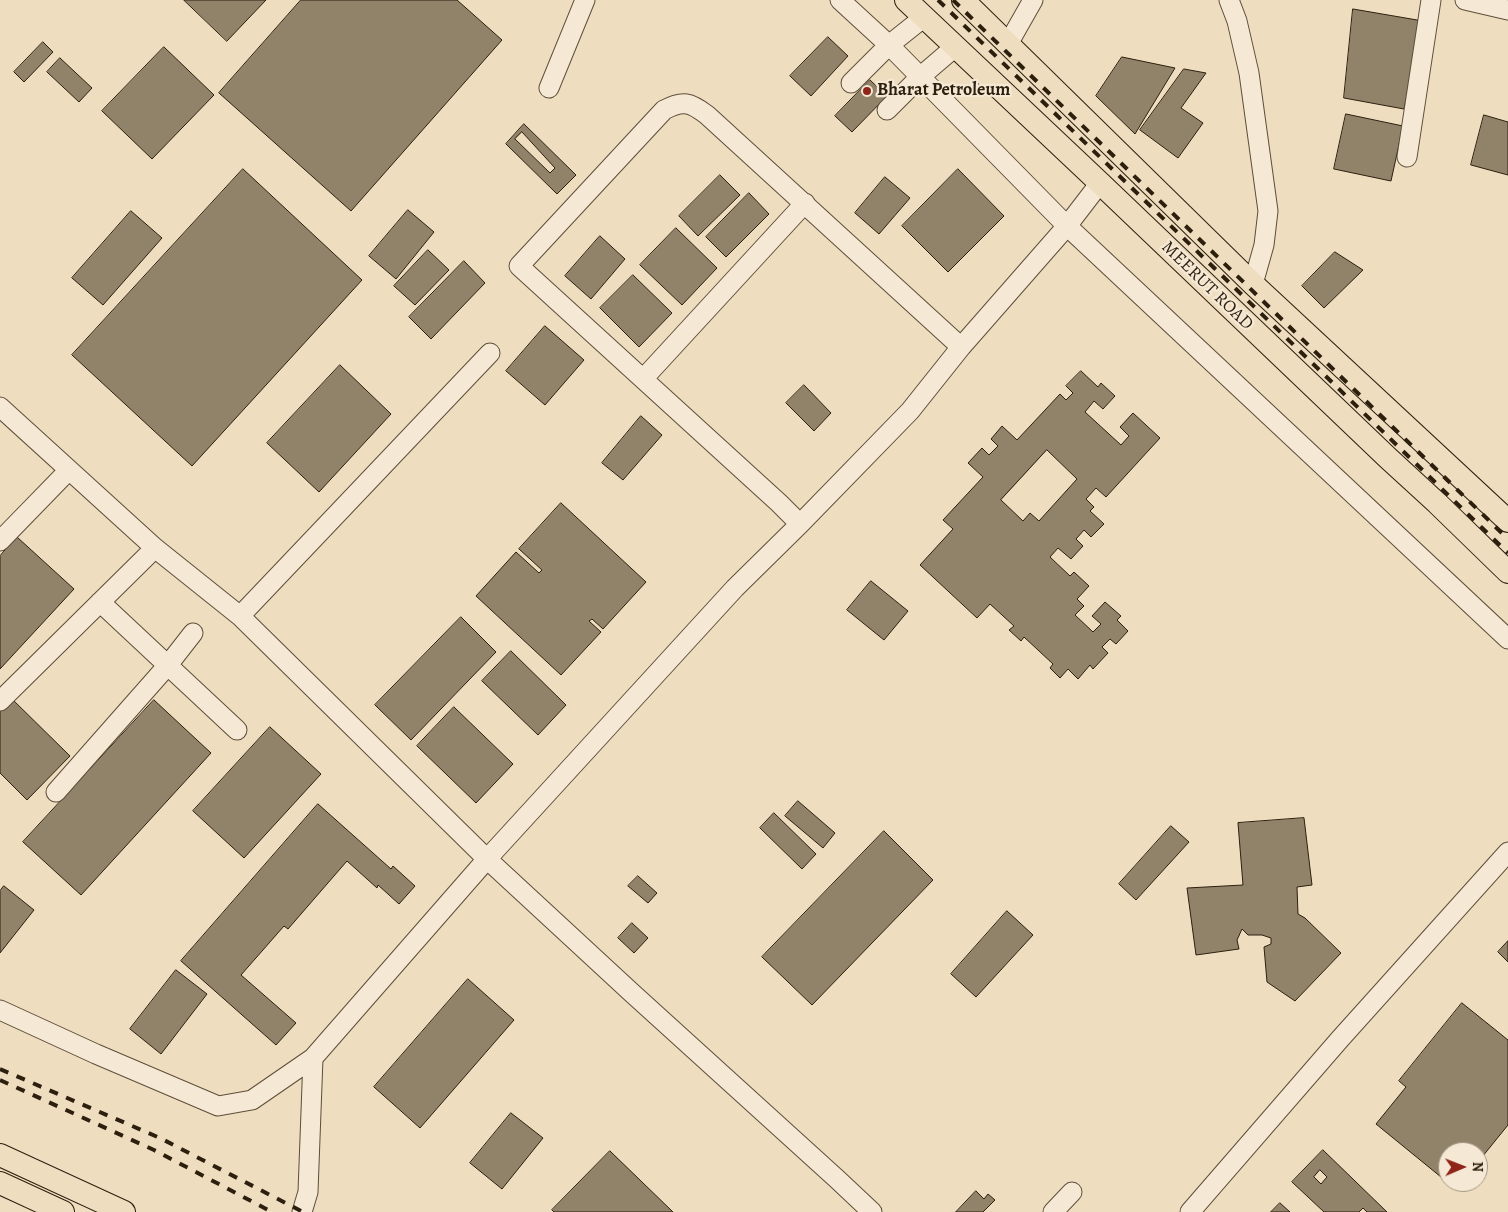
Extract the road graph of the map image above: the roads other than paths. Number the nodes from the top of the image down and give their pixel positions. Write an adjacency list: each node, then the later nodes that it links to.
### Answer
1 (586, 0): 16 (street)
2 (840, 0): 12 (street)
3 (906, 0): 10 (main road, MEERUT ROAD)
4 (963, 0): 11 (main road, MEERUT ROAD)
5 (1033, 0): 11 (street)
6 (1229, 0): 23 (street)
7 (1431, 0): 19 (street)
8 (1465, 0): 9 (street)
9 (1508, 10)
10 (923, 18): 12 (street); 13 (main road, MEERUT ROAD)
11 (1008, 44): 18 (main road, MEERUT ROAD)
12 (889, 45): 14 (street); 15 (street)
13 (955, 47): 14 (street); 20 (main road, MEERUT ROAD)
14 (920, 78): 17 (street); 22 (street)
15 (851, 83)
16 (549, 88)
17 (887, 110)
18 (1122, 156): 20 (main road); 23 (main road, MEERUT ROAD)
19 (1408, 157)
20 (1100, 183): 22 (street); 33 (main road, MEERUT ROAD)
21 (805, 203): 24 (street); 26 (street); 26 (street)
22 (1068, 226): 24 (street); 37 (street)
23 (1253, 284): 29 (main road, MEERUT ROAD)
24 (961, 347): 30 (street)
25 (490, 353): 35 (street)
26 (643, 379): 30 (street)
27 (0, 408): 28 (street)
28 (70, 470): 31 (street); 32 (street)
29 (1508, 521)
30 (800, 524): 43 (street)
31 (0, 541)
32 (155, 548): 34 (street); 35 (street)
33 (1508, 572)
34 (100, 602): 38 (street); 39 (street)
35 (240, 616): 43 (street)
36 (193, 633): 38 (street)
37 (1508, 639)
38 (168, 665): 40 (street); 41 (street)
39 (0, 701)
40 (237, 730)
41 (56, 792)
42 (1508, 852): 54 (street)
43 (487, 859): 45 (street); 52 (street)
44 (0, 1010): 45 (street)
45 (313, 1058): 51 (street)
46 (0, 1155): 50 (main road)
47 (0, 1183): 49 (main road)
48 (1072, 1192): 53 (street)
49 (63, 1212)
50 (124, 1212)
51 (302, 1212)
52 (872, 1212)
53 (1053, 1212)
54 (1190, 1212)

